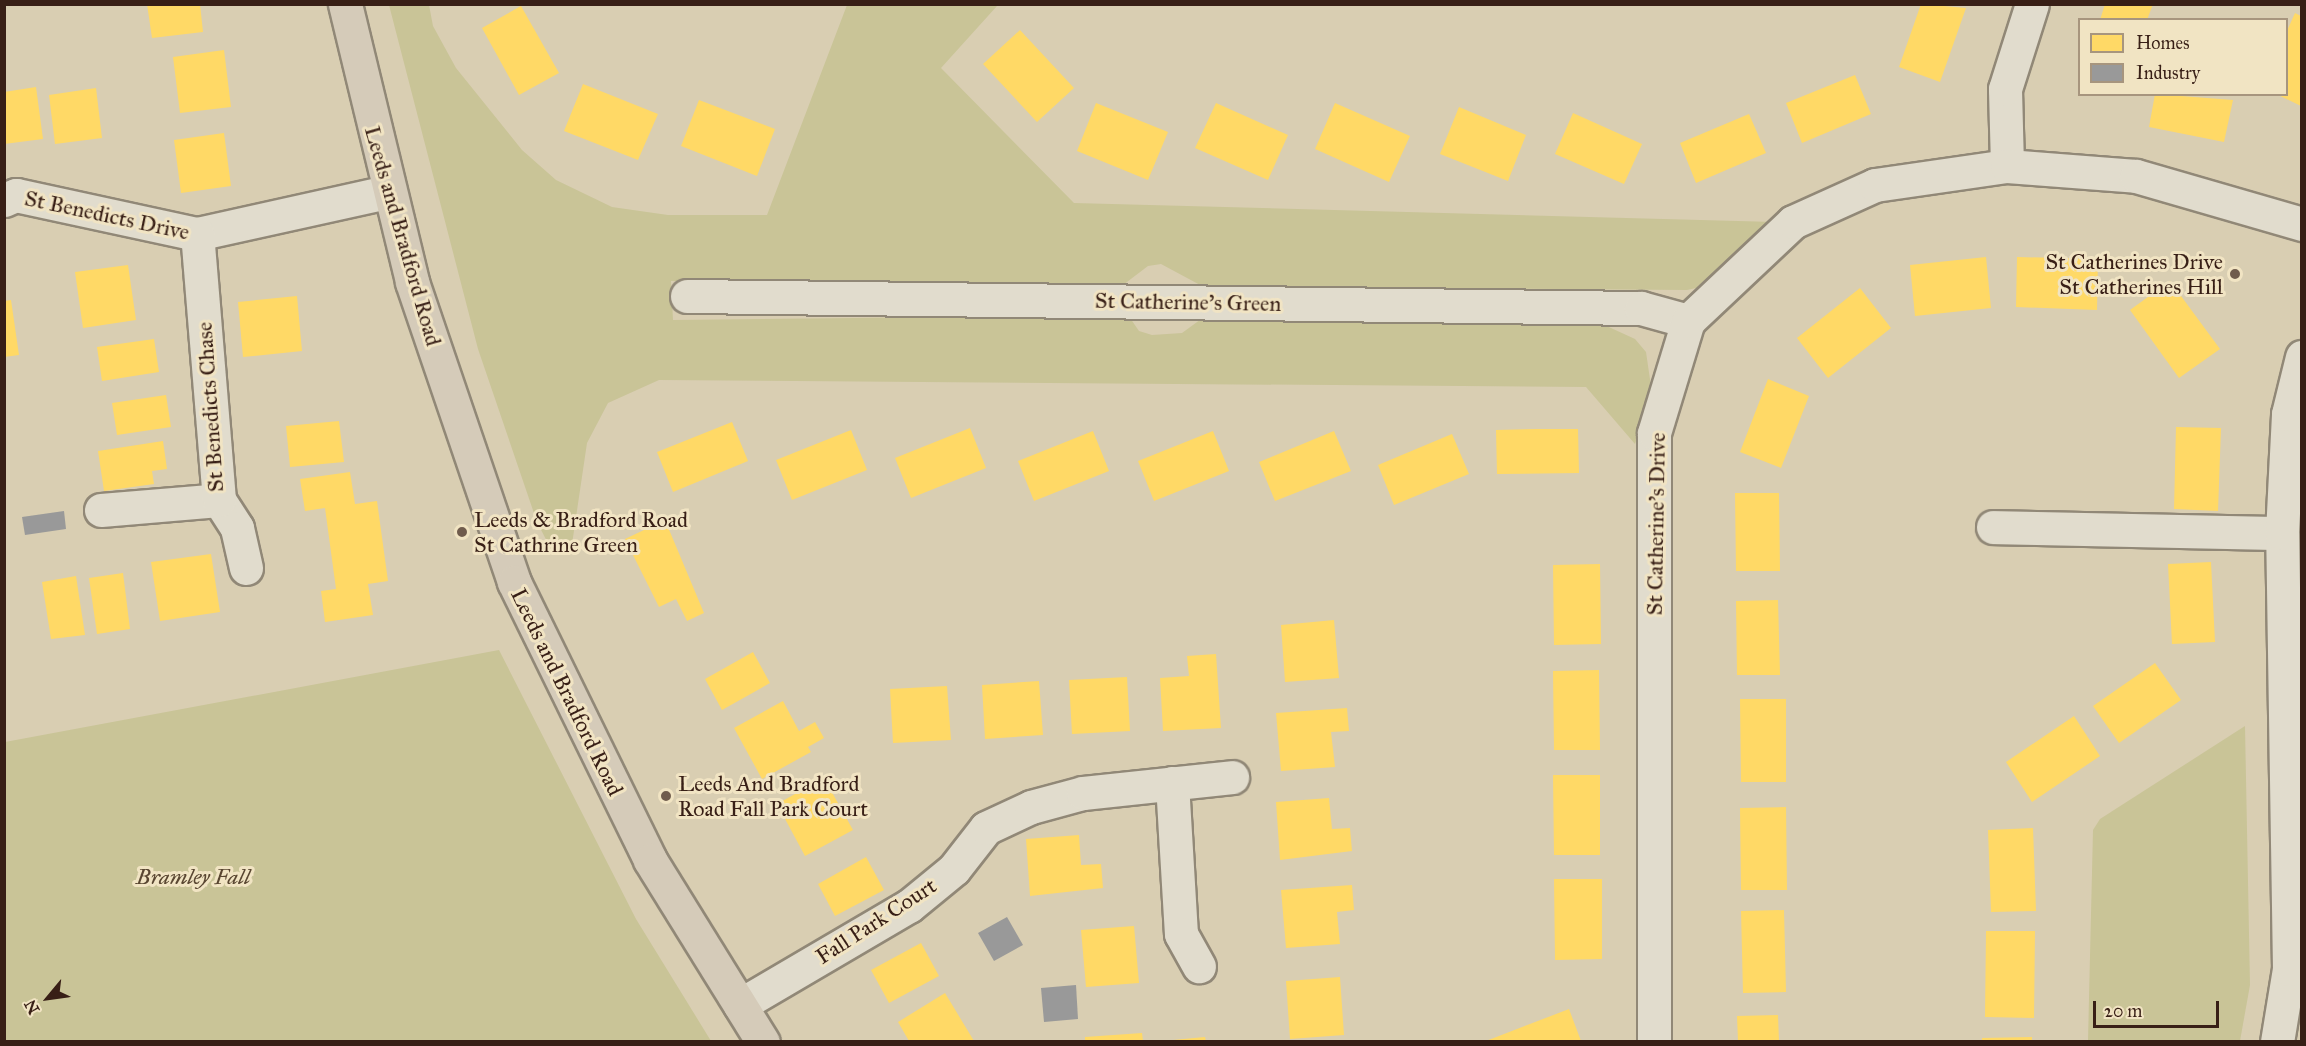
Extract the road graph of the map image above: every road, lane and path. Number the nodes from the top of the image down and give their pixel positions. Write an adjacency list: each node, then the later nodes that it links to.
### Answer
1 (345, 4): 4 (main road, Leeds and Bradford Road)
2 (2032, 4): 3 (street)
3 (2007, 166): 6 (street, St Catherine's Drive); 9 (street, St Catherine's Drive)
4 (387, 192): 7 (street, St Benedicts Drive); 19 (main road, Leeds and Bradford Road)
5 (4, 200): 7 (street, St Benedicts Drive)
6 (2301, 224)
7 (197, 234): 11 (street, St Benedicts Chase)
8 (687, 296): 9 (street, St Catherine's Green)
9 (1688, 321): 21 (street, St Catherine's Drive)
10 (2301, 357): 14 (street)
11 (219, 500): 12 (street, St Benedicts Chase); 15 (street)
12 (101, 510)
13 (1993, 527): 14 (street)
14 (2282, 533): 22 (street)
15 (246, 568)
16 (1232, 777): 17 (street, Fall Park Court)
17 (1172, 783): 18 (street); 19 (street, Fall Park Court)
18 (1198, 966)
19 (740, 1005): 20 (main road, Leeds and Bradford Road)
20 (763, 1041)
21 (1654, 1041)
22 (2277, 1041)

